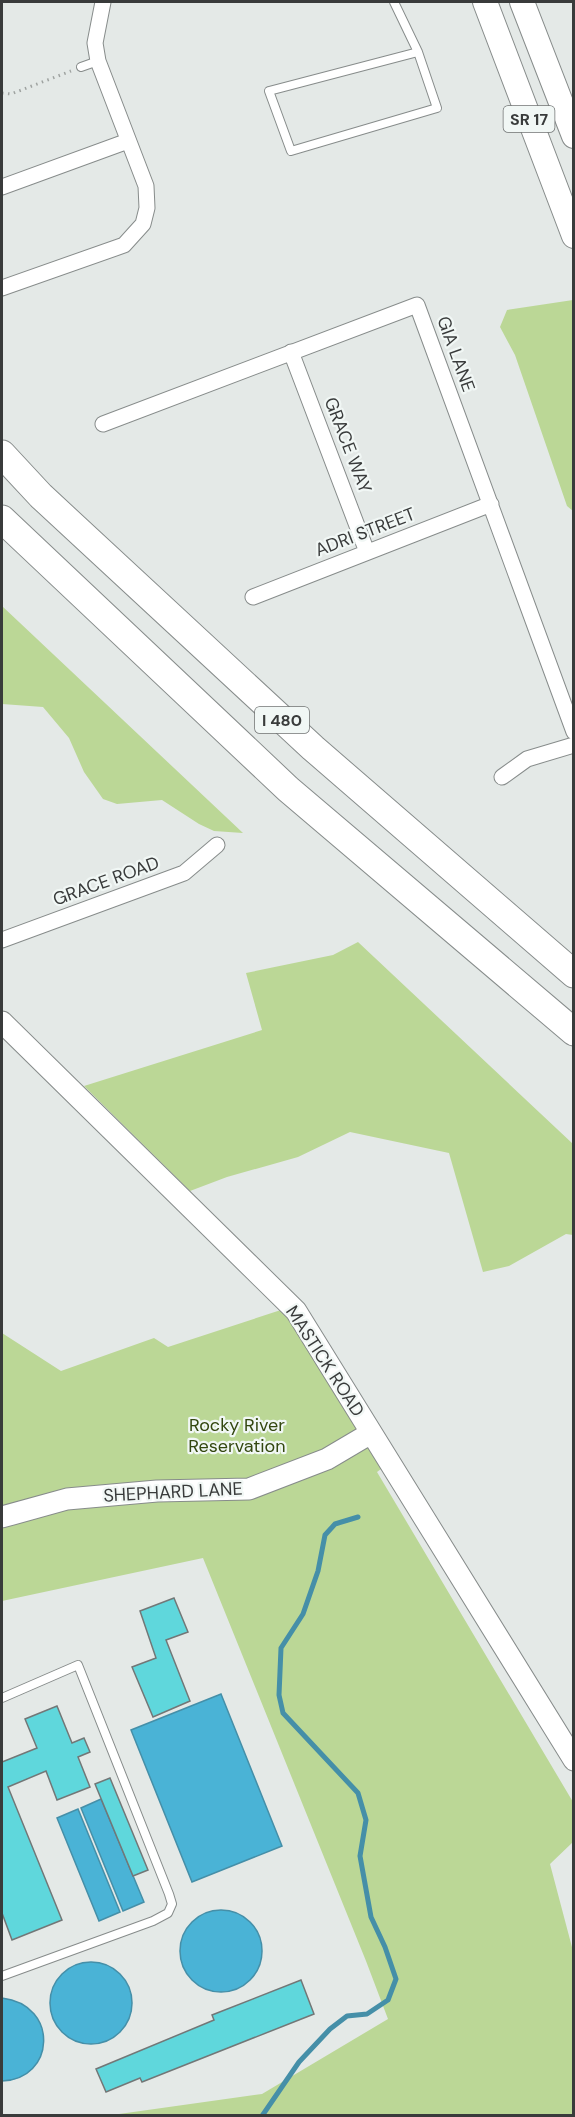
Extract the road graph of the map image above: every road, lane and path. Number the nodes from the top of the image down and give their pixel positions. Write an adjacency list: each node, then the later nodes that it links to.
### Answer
1 (103, 2): 6 (street)
2 (394, 2): 5 (lane)
3 (485, 2): 12 (main road, SR 17)
4 (522, 2): 9 (main road, SR 17)
5 (418, 52): 5 (lane)
6 (98, 61): 7 (lane); 10 (street)
7 (81, 67): 8 (path)
8 (2, 93)
9 (573, 136)
10 (128, 141): 11 (street); 13 (street)
11 (2, 187)
12 (573, 236)
13 (2, 288)
14 (291, 352): 15 (street, GIA LANE); 17 (street, GIA LANE); 19 (street, GRACE WAY)
15 (103, 423)
16 (2, 454): 26 (highway, I 480)
17 (491, 504): 19 (street, ADRI STREET); 21 (street, GIA LANE)
18 (2, 519): 28 (highway, I 480)
19 (367, 552): 20 (street, ADRI STREET)
20 (253, 597)
21 (573, 732)
22 (573, 745): 23 (street)
23 (502, 777)
24 (217, 845): 25 (street, GRACE ROAD)
25 (2, 940)
26 (573, 974)
27 (2, 1022): 29 (street, MASTICK ROAD)
28 (573, 1032)
29 (370, 1433): 30 (street, SHEPHARD LANE); 32 (street, MASTICK ROAD)
30 (2, 1517)
31 (2, 1698): 33 (lane)
32 (573, 1760)
33 (2, 1976)

